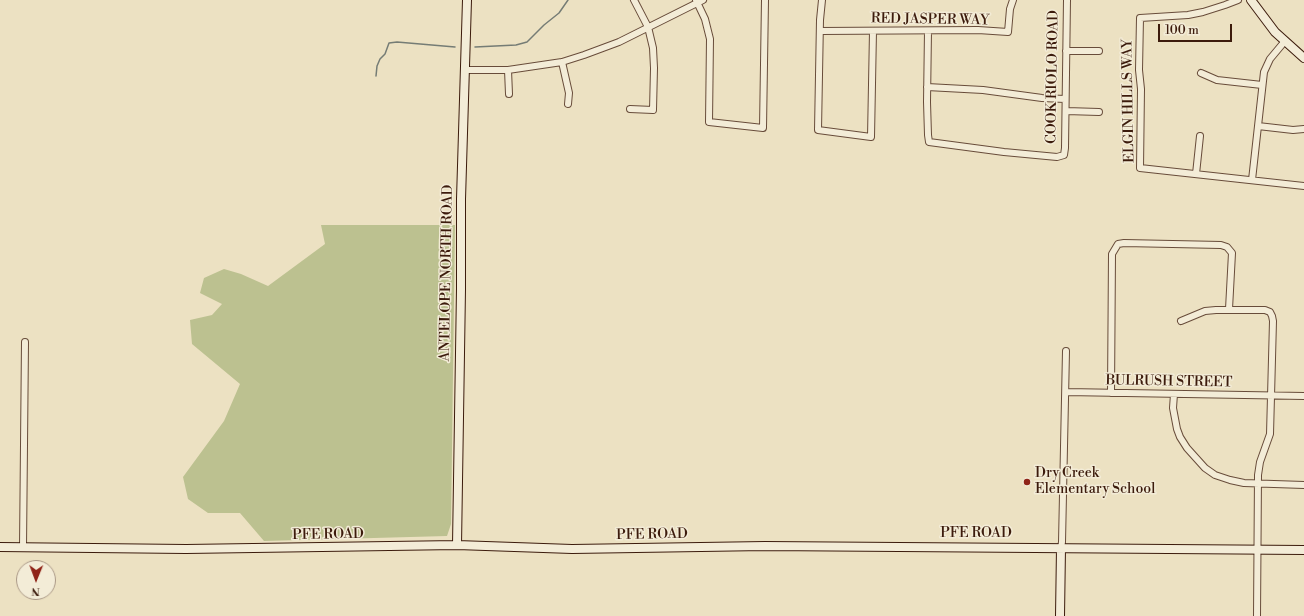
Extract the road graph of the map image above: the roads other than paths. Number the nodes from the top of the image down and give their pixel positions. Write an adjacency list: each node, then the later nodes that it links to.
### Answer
1 (467, 0): 19 (main road, ANTELOPE NORTH ROAD)
2 (634, 0): 10 (street)
3 (766, 0): 9 (street)
4 (822, 0): 11 (street)
5 (1013, 0): 13 (street, RED JASPER WAY)
6 (1067, 0): 15 (street, COOK RIOLO ROAD)
7 (1238, 0): 33 (street, ELGIN HILLS WAY)
8 (1251, 0): 14 (main road)
9 (699, 1): 10 (street)
10 (648, 27): 18 (street); 27 (street)
11 (820, 31): 12 (street, RED JASPER WAY); 12 (street)
12 (873, 31): 13 (street, RED JASPER WAY)
13 (928, 31): 23 (street)
14 (1284, 41): 17 (main road); 22 (street)
15 (1066, 50): 16 (street); 25 (street, COOK RIOLO ROAD)
16 (1098, 51)
17 (1304, 58)
18 (562, 62): 20 (street); 26 (street)
19 (466, 70): 20 (street); 47 (main road, ANTELOPE NORTH ROAD)
20 (508, 70): 24 (street)
21 (1201, 73): 22 (street)
22 (1262, 85): 30 (street)
23 (927, 87): 25 (street); 28 (street, COOK RIOLO ROAD)
24 (509, 94)
25 (1065, 99): 28 (street, COOK RIOLO ROAD)
26 (568, 104)
27 (630, 109)
28 (1066, 111): 29 (street)
29 (1099, 112)
30 (1258, 126): 31 (street); 34 (street)
31 (1304, 129)
32 (1200, 136): 33 (street)
33 (1196, 174): 34 (street, ELGIN HILLS WAY)
34 (1252, 180): 35 (street, ELGIN HILLS WAY)
35 (1304, 186)
36 (1229, 309): 37 (street); 41 (street); 43 (street)
37 (1181, 322)
38 (25, 342): 49 (street)
39 (1066, 352): 40 (street)
40 (1066, 392): 41 (street, BULRUSH STREET); 50 (street)
41 (1111, 393): 42 (street, BULRUSH STREET)
42 (1174, 394): 43 (street, BULRUSH STREET); 45 (street)
43 (1272, 395): 44 (street, BULRUSH STREET); 45 (street)
44 (1304, 396)
45 (1258, 483): 46 (street); 51 (street)
46 (1304, 485)
47 (457, 546): 49 (main road, PFE ROAD); 50 (main road, PFE ROAD)
48 (0, 547): 49 (main road, PFE ROAD)
49 (23, 547)
50 (1061, 548): 51 (main road, PFE ROAD); 53 (main road)
51 (1257, 549): 52 (main road, PFE ROAD); 54 (street)
52 (1304, 550)
53 (1060, 616)
54 (1257, 616)

